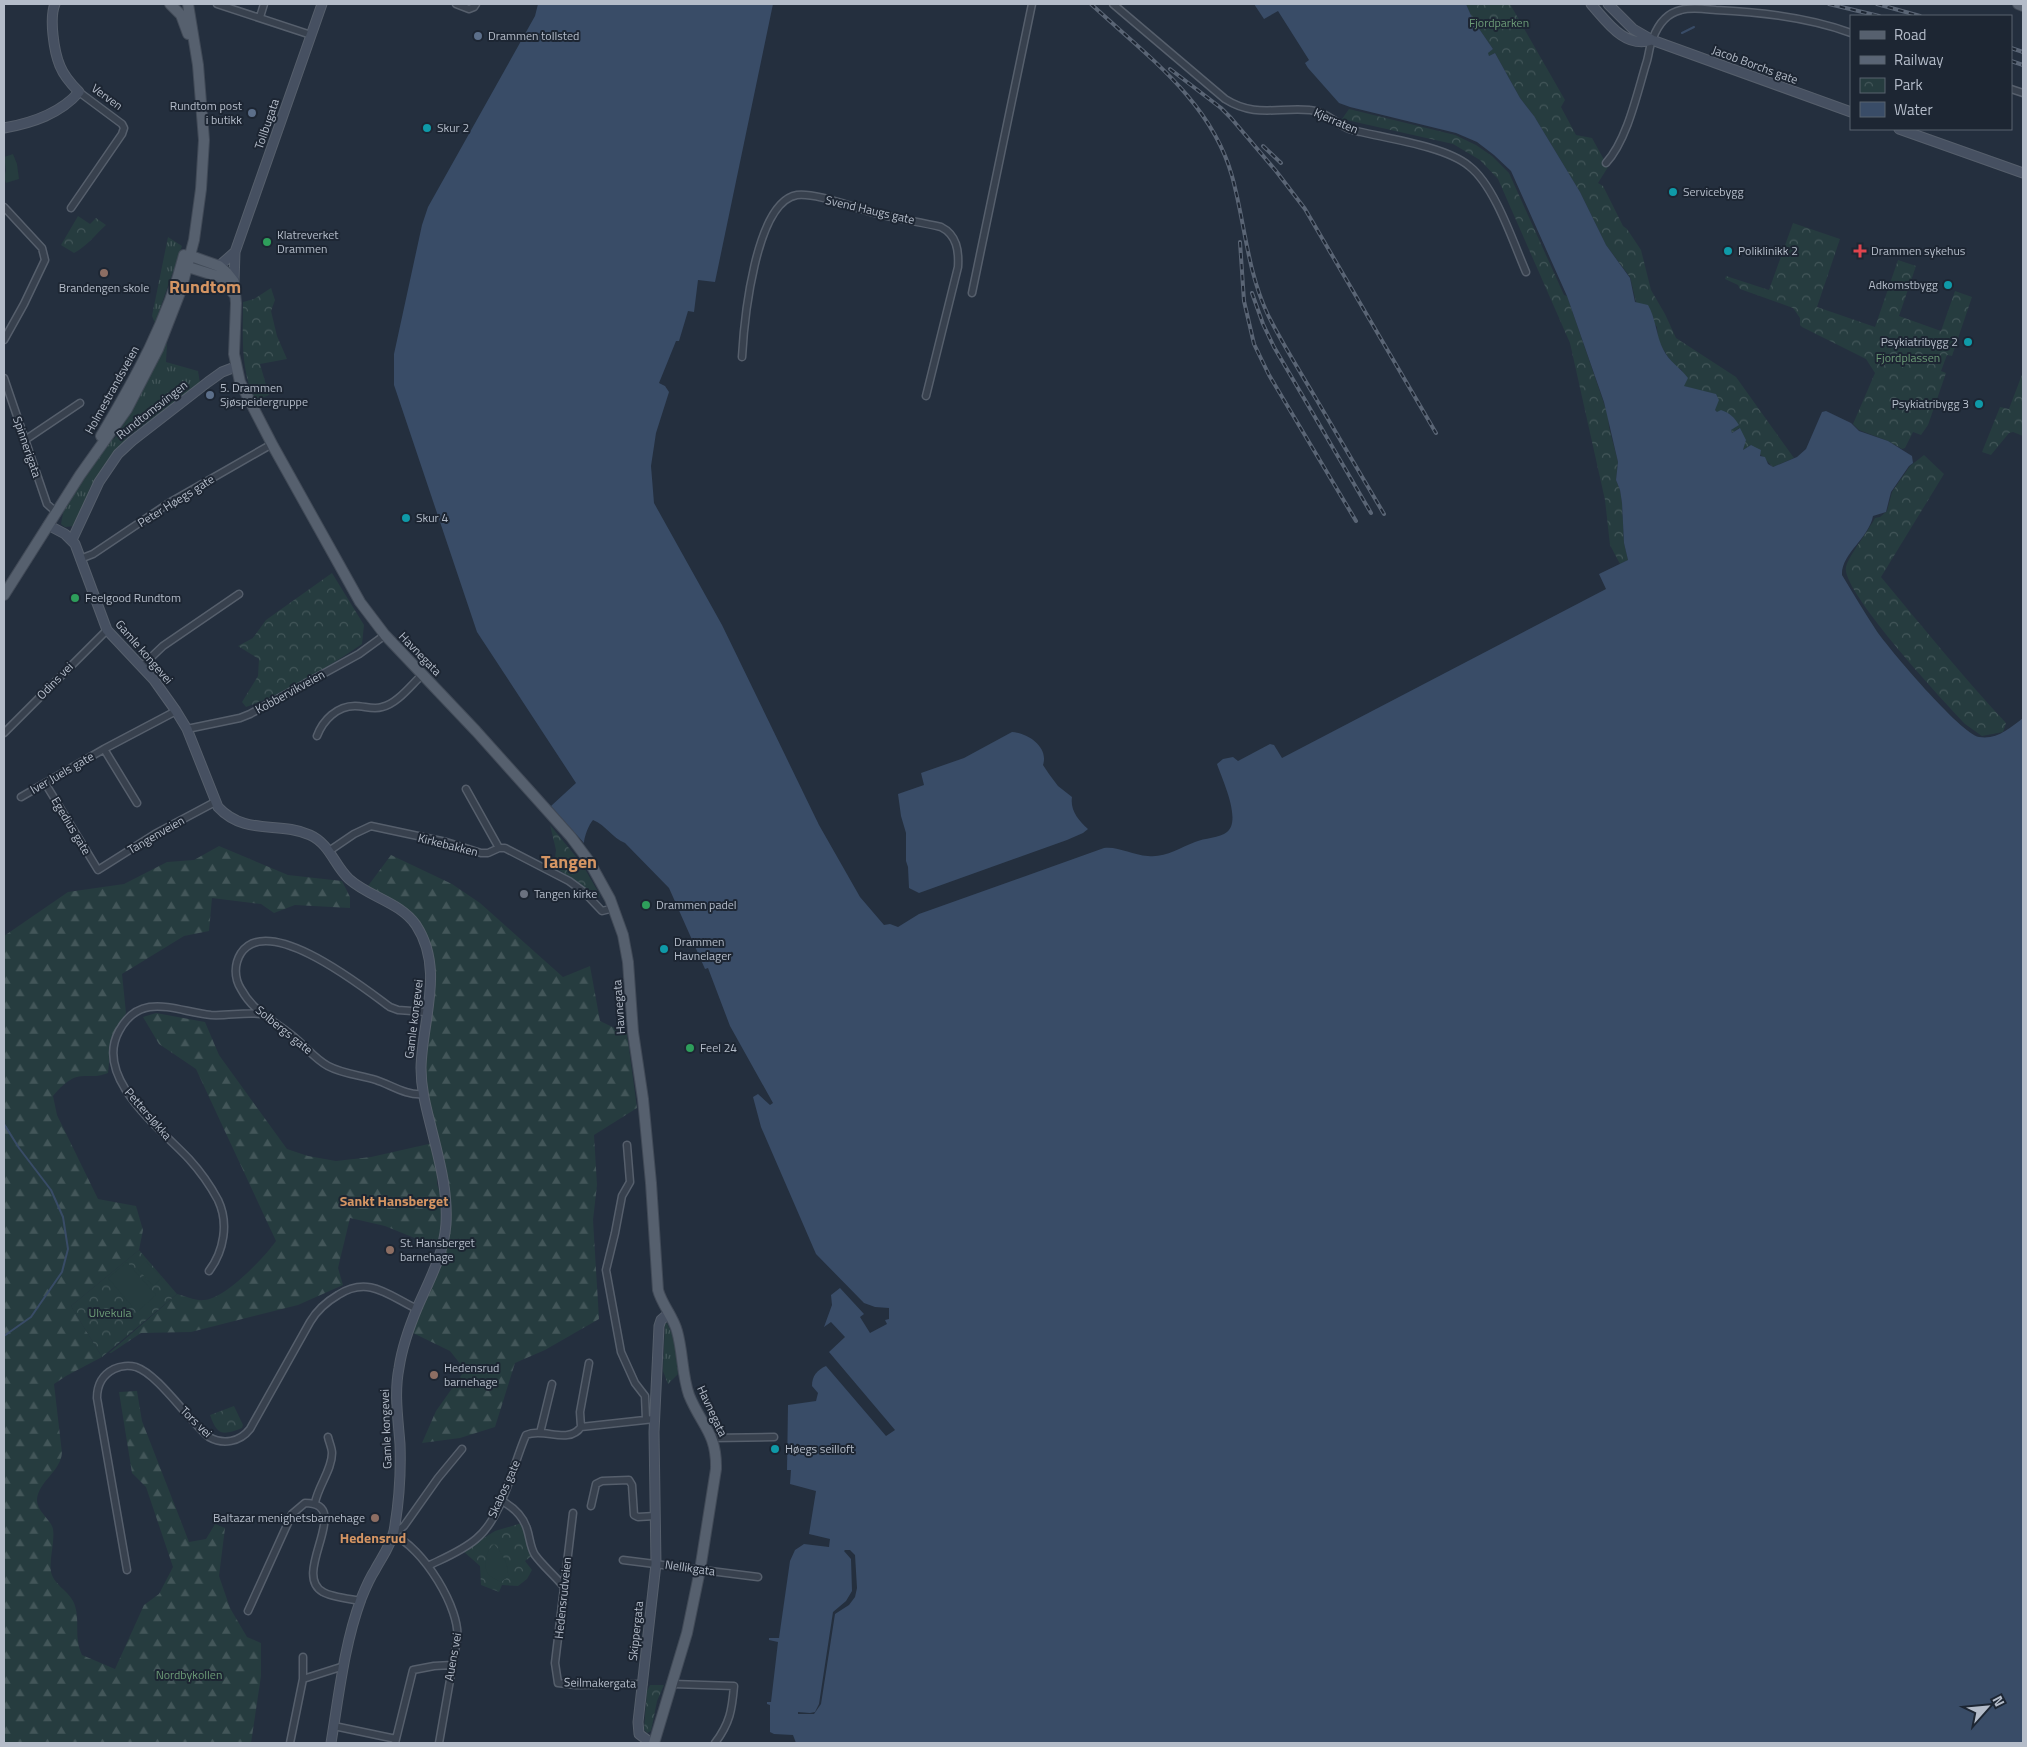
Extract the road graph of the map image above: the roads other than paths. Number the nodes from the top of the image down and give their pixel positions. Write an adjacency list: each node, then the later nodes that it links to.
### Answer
1 (55, 4): 19 (main road, Verven)
2 (171, 4): 28 (main road)
3 (188, 4): 28 (main road)
4 (217, 4): 15 (street)
5 (264, 4): 15 (street)
6 (322, 4): 17 (main road, Tollbugata)
7 (456, 4): 8 (street)
8 (476, 4)
9 (1032, 4): 31 (street)
10 (1113, 4): 30 (street, Kjerraten)
11 (1591, 4): 18 (main road, Jacob Borchs gate)
12 (1608, 4): 18 (main road, Jacob Borchs gate)
13 (2018, 4): 14 (main road)
14 (2023, 6)
15 (260, 17): 17 (street)
16 (1850, 33): 18 (street)
17 (311, 35): 27 (main road, Tollbugata)
18 (1652, 40): 20 (main road, Jacob Borchs gate); 23 (street)
19 (79, 92): 21 (main road); 25 (street, Verven)
20 (1850, 112)
21 (4, 128)
22 (1902, 130): 24 (main road)
23 (1606, 163)
24 (2023, 173)
25 (73, 206)
26 (4, 207): 33 (street)
27 (235, 252): 29 (main road, Tollbugata); 29 (main road, Tollbugata)
28 (187, 261): 29 (main road); 41 (main road, Holmestrandsveien); 41 (main road, Holmestrandsveien)
29 (225, 271): 32 (main road); 32 (main road)
30 (1526, 272)
31 (972, 293)
32 (235, 297): 35 (main road)
33 (4, 340)
34 (742, 357): 37 (street, Svend Haugs gate)
35 (236, 371): 40 (main road, Havnegata); 44 (main road, Rundtomsvingen)
36 (4, 378): 39 (street, Spinnerigata)
37 (926, 396)
38 (80, 403): 39 (street)
39 (25, 440): 42 (street, Spinnerigata)
40 (272, 444): 45 (street, Peter Høegs gate); 49 (main road, Havnegata)
41 (80, 474): 42 (main road, Holmestrandsveien)
42 (56, 512): 43 (main road, Holmestrandsveien)
43 (48, 525): 44 (main road); 47 (main road, Holmestrandsveien)
44 (72, 540): 45 (main road, Gamle kongevei)
45 (80, 559): 48 (main road, Gamle kongevei)
46 (239, 594): 50 (street)
47 (4, 595)
48 (107, 630): 50 (main road, Gamle kongevei); 54 (street, Odins vei)
49 (385, 635): 51 (main road, Havnegata); 53 (street, Kobbervikveien)
50 (142, 666): 52 (main road, Gamle kongevei)
51 (422, 675): 55 (street); 65 (main road, Havnegata)
52 (176, 711): 53 (main road, Gamle kongevei); 56 (street, Iver Juels gate)
53 (187, 729): 60 (main road, Gamle kongevei)
54 (4, 733)
55 (317, 736)
56 (104, 749): 57 (street, Iver Juels gate); 61 (street, Iver Juels gate)
57 (45, 783): 59 (street, Iver Juels gate); 64 (street, Egedius gate)
58 (466, 789): 62 (street)
59 (21, 797)
60 (215, 802): 63 (main road, Gamle kongevei); 64 (street, Tangenveien)
61 (137, 803)
62 (499, 848): 63 (street, Kirkebakken); 65 (street, Kirkebakken)
63 (329, 851): 66 (main road, Gamle kongevei)
64 (98, 870)
65 (614, 908): 72 (main road, Havnegata)
66 (426, 1012): 67 (street, Solbergs gate); 68 (main road, Gamle kongevei)
67 (260, 1014): 68 (street, Solbergs gate); 70 (street, Pettersløkka)
68 (423, 1094): 71 (main road, Gamle kongevei)
69 (627, 1146): 75 (street)
70 (209, 1271)
71 (417, 1309): 87 (main road, Gamle kongevei); 91 (street, Tors vei)
72 (669, 1314): 75 (main road, Skippergata); 80 (main road, Havnegata)
73 (589, 1363): 76 (street)
74 (552, 1384): 77 (street)
75 (650, 1419): 76 (street); 86 (main road, Skippergata)
76 (581, 1427): 77 (street)
77 (540, 1433): 82 (street, Skabos gate)
78 (328, 1437): 83 (street)
79 (774, 1437): 80 (street)
80 (713, 1438): 92 (main road, Havnegata)
81 (462, 1449): 87 (street, Gamle kongevei)
82 (502, 1501): 90 (street, Skabos gate); 94 (street)
83 (315, 1503): 95 (street); 96 (street)
84 (592, 1506): 86 (street)
85 (573, 1513): 94 (street, Hedensrudveien)
86 (655, 1516): 89 (main road, Skippergata)
87 (393, 1535): 90 (street, Auens vei); 95 (main road, Gamle kongevei)
88 (623, 1560): 89 (street, Nellikgata)
89 (656, 1564): 92 (street, Nellikgata); 102 (main road, Skippergata)
90 (428, 1566): 98 (street, Auens vei)
91 (126, 1570)
92 (700, 1570): 93 (street, Nellikgata); 103 (main road, Havnegata)
93 (758, 1576)
94 (564, 1587): 101 (street, Hedensrudveien)
95 (361, 1601): 99 (main road, Gamle kongevei)
96 (248, 1610)
97 (303, 1657): 100 (street)
98 (452, 1665): 105 (street); 108 (street, Auens vei)
99 (344, 1666): 100 (street); 104 (main road, Gamle kongevei)
100 (303, 1679): 106 (street)
101 (558, 1682): 102 (street, Seilmakergata)
102 (643, 1684): 109 (main road, Skippergata)
103 (673, 1684): 109 (main road, Havnegata); 110 (street)
104 (334, 1726): 105 (street); 107 (main road, Gamle kongevei)
105 (396, 1741)
106 (290, 1743)
107 (331, 1743)
108 (439, 1743)
109 (652, 1743)
110 (715, 1743)

